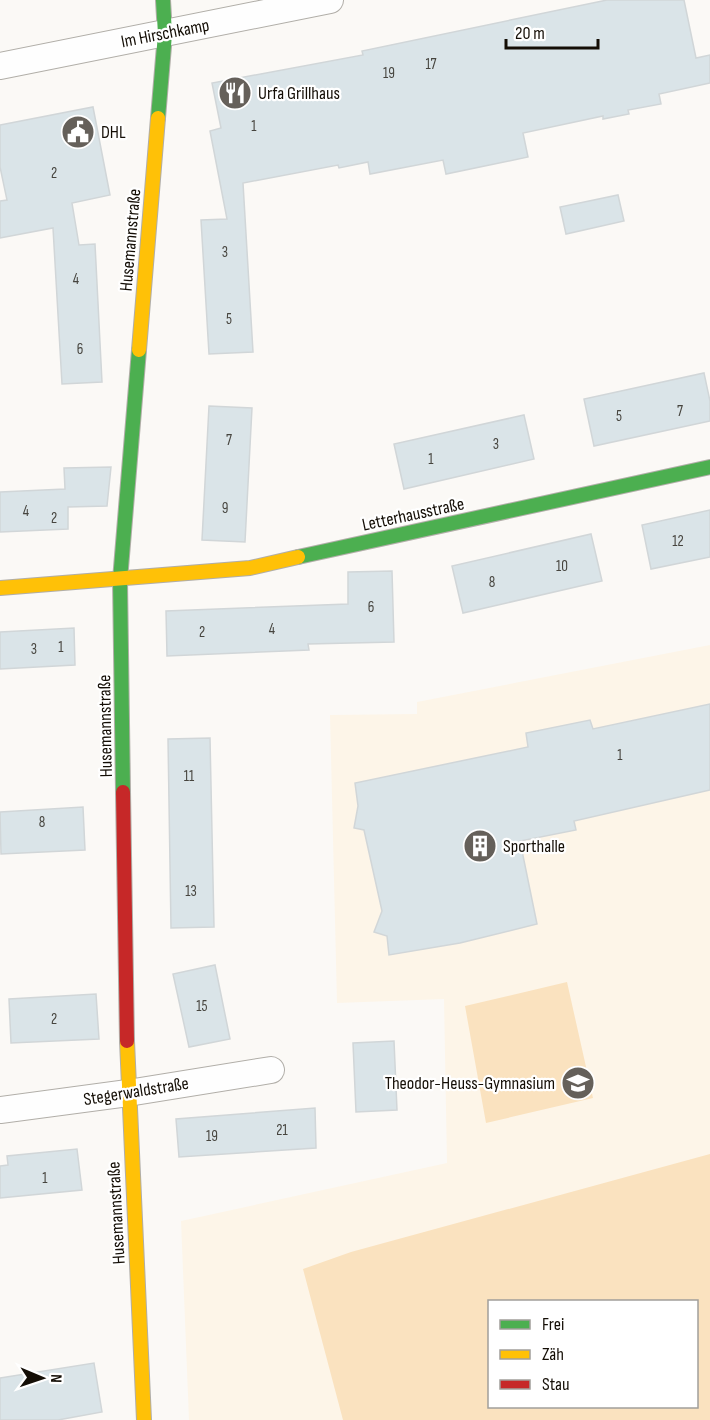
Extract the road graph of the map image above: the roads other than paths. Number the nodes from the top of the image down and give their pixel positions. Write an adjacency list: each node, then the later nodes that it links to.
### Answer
1 (163, 0): 3 (street, Husemannstraße)
2 (330, 0): 3 (street, Im Hirschkamp)
3 (165, 34): 4 (street, Im Hirschkamp); 6 (street, Husemannstraße)
4 (0, 66)
5 (710, 467): 6 (street, Letterhausstraße)
6 (120, 580): 7 (street, Letterhausstraße); 9 (street, Husemannstraße)
7 (0, 588)
8 (271, 1070): 9 (street, Stegerwaldstraße)
9 (128, 1093): 10 (street, Stegerwaldstraße); 11 (street, Husemannstraße)
10 (0, 1110)
11 (144, 1420)

